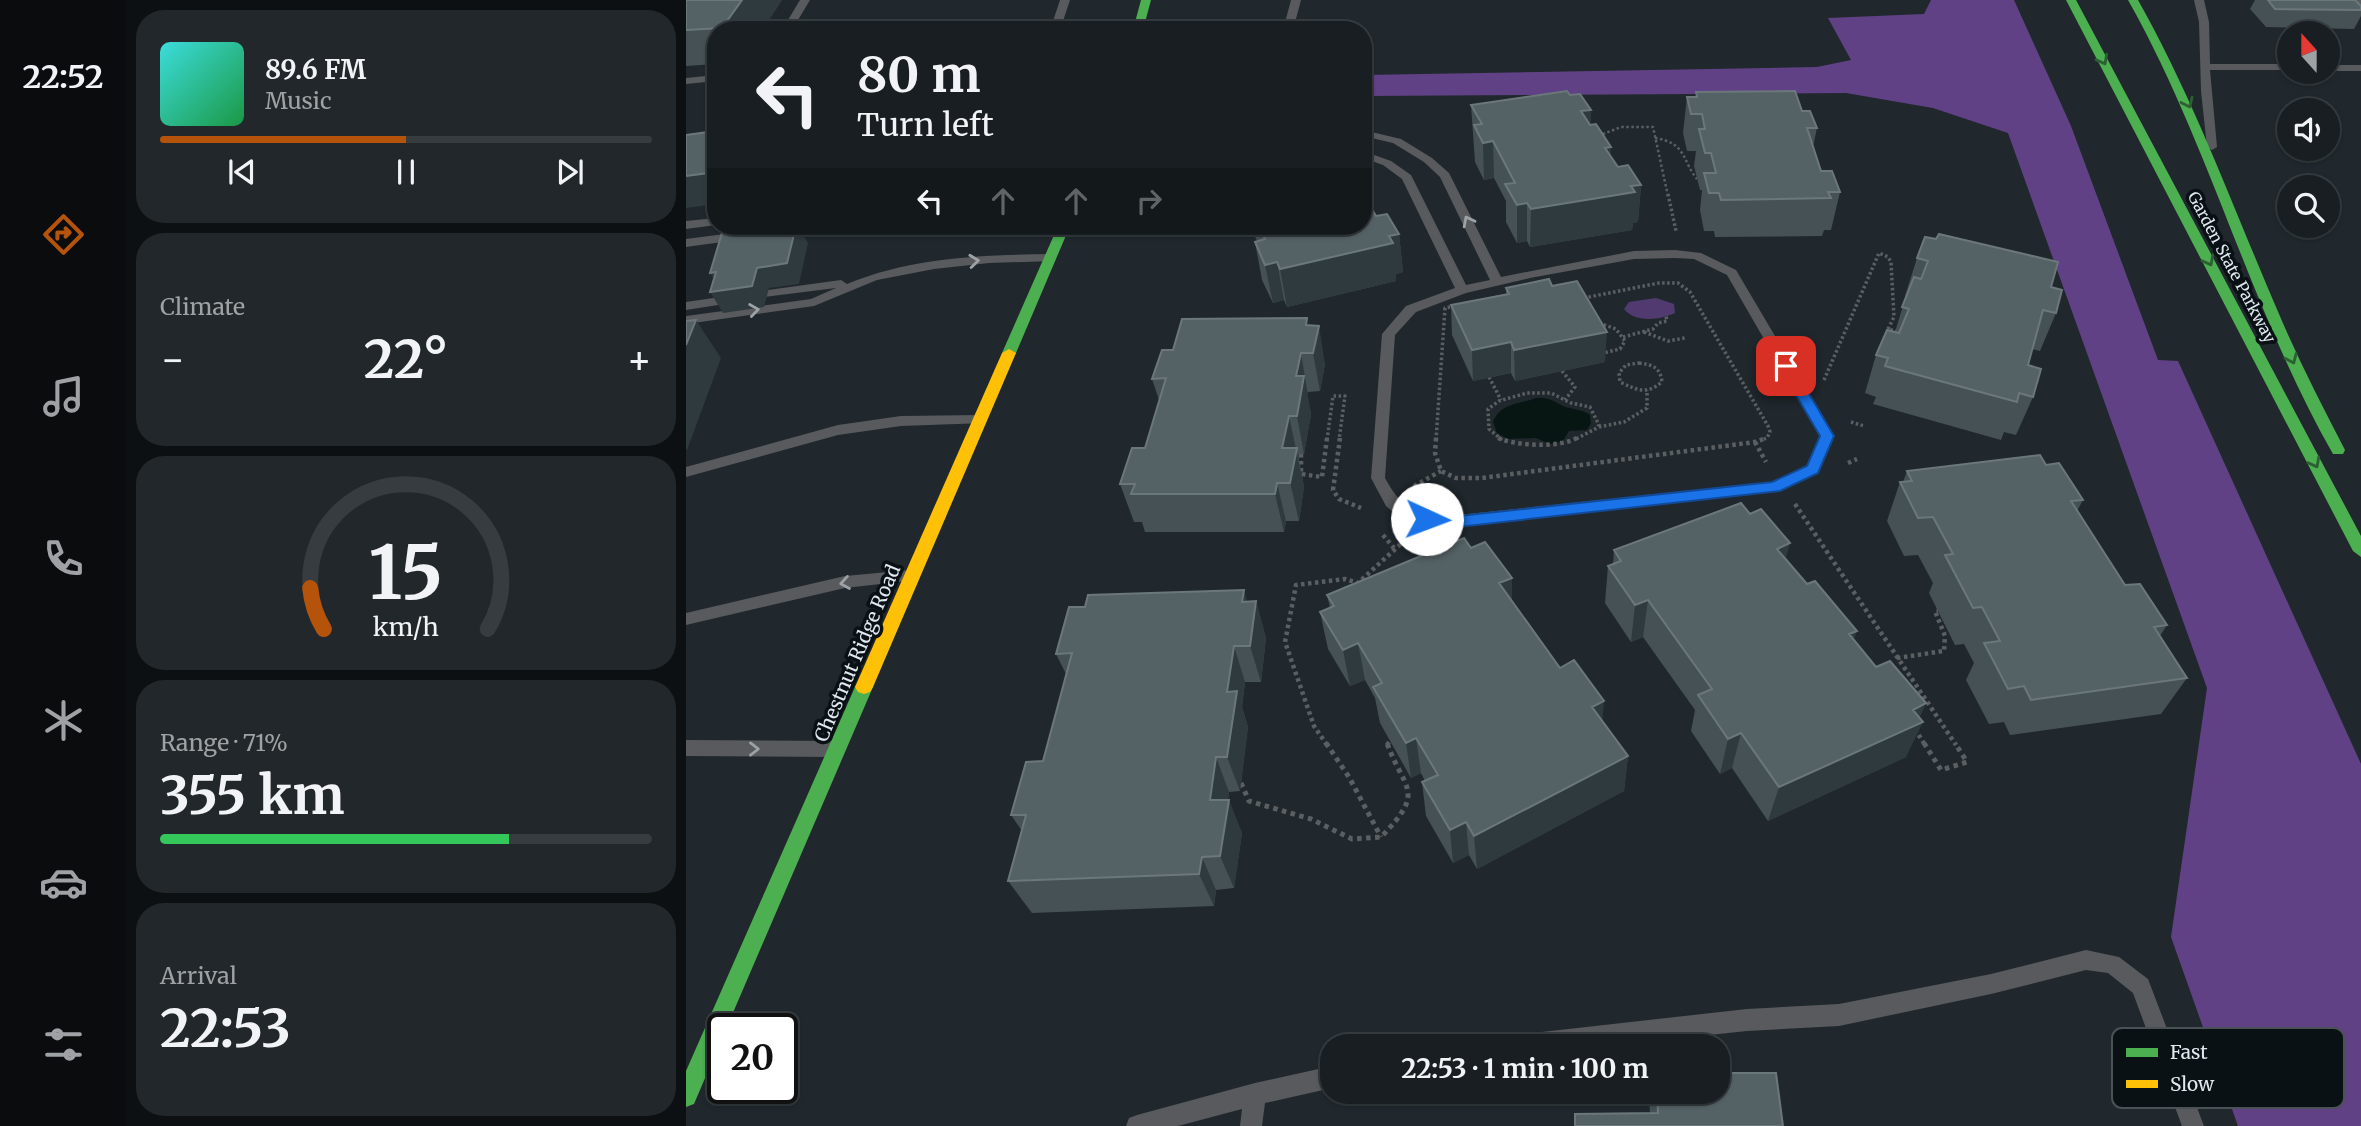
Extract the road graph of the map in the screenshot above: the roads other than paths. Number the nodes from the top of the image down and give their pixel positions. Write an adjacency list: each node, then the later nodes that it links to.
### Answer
1 (805, 0): 10 (lane)
2 (1065, 0): 11 (lane)
3 (1146, 0): 12 (main road)
4 (1296, 0): 13 (lane)
5 (2071, 0): 39 (main road, Garden State Parkway, one-way to 39)
6 (2133, 0): 22 (main road, one-way to 22)
7 (2199, 0): 14 (lane)
8 (2356, 0): 9 (lane)
9 (2361, 3)
10 (792, 21)
11 (1058, 21)
12 (1140, 21)
13 (1290, 21)
14 (2205, 67): 15 (lane); 22 (lane)
15 (2277, 67)
16 (2340, 68): 17 (lane)
17 (2361, 68)
18 (707, 79): 19 (lane)
19 (686, 81)
20 (1372, 135): 30 (lane, one-way to 20)
21 (1372, 157): 31 (lane)
22 (2213, 160): 37 (main road, one-way to 37)
23 (707, 222): 24 (lane)
24 (686, 225)
25 (741, 235): 27 (lane)
26 (1060, 235): 28 (main road, Chestnut Ridge Road)
27 (686, 243)
28 (1050, 258): 29 (lane, one-way to 28); 36 (main road, Chestnut Ridge Road)
29 (860, 281): 32 (lane); 35 (lane, one-way to 29)
30 (1497, 282): 31 (lane); 31 (lane)
31 (1462, 290)
32 (768, 294)
33 (727, 300): 34 (lane)
34 (686, 306)
35 (686, 320)
36 (980, 420): 38 (lane); 40 (main road, Chestnut Ridge Road)
37 (2346, 465)
38 (686, 472)
39 (2361, 551)
40 (913, 575): 41 (lane, one-way to 41); 43 (main road, Chestnut Ridge Road)
41 (688, 615)
42 (686, 748): 43 (lane, one-way to 43)
43 (838, 749): 48 (main road, Chestnut Ridge Road)
44 (2157, 1028): 45 (lane)
45 (1622, 1034)
46 (1320, 1080): 47 (lane)
47 (1255, 1094): 50 (lane); 51 (lane)
48 (686, 1096)
49 (2186, 1108): 52 (lane)
50 (1137, 1126)
51 (1251, 1126)
52 (2193, 1126)

